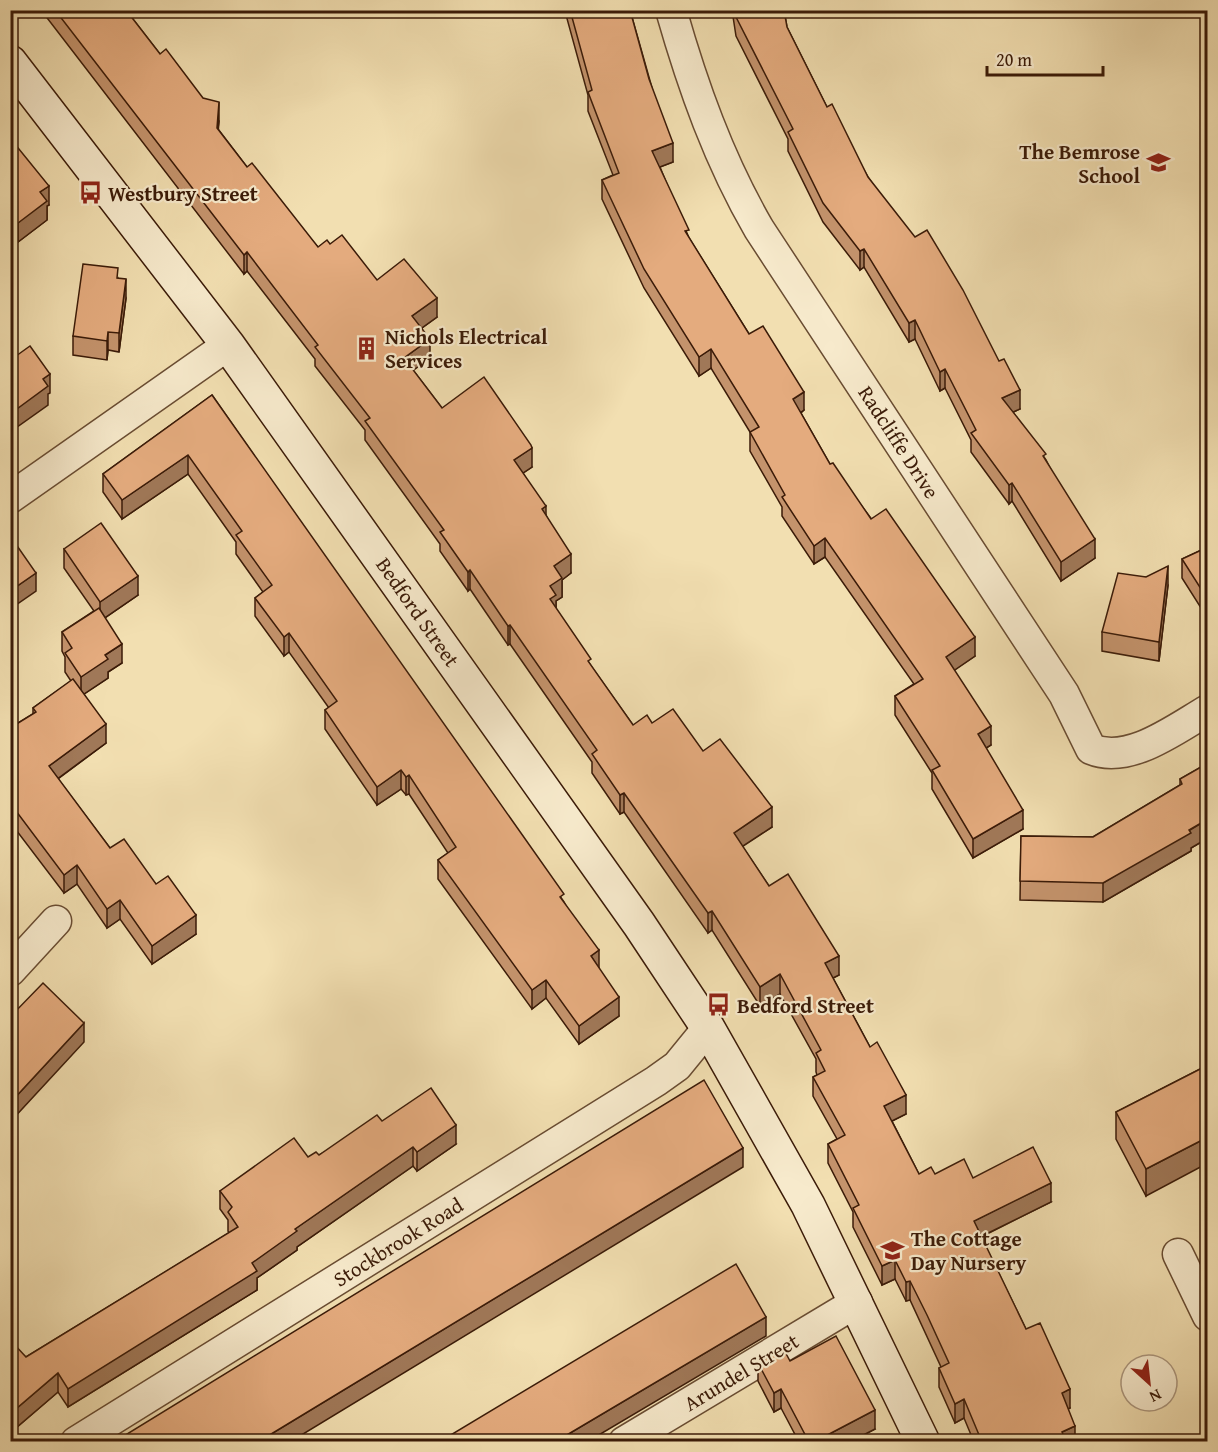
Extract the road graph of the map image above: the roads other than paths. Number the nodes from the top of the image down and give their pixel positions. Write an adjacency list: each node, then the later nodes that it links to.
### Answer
1 (671, 10): 5 (street, Radcliffe Drive)
2 (10, 62): 3 (street, Bedford Street)
3 (228, 345): 4 (street); 8 (street, Bedford Street)
4 (10, 498)
5 (1208, 710)
6 (56, 921): 7 (street)
7 (10, 971)
8 (708, 1028): 10 (street, Bedford Street); 12 (street, Stockbrook Road)
9 (1178, 1254): 11 (street)
10 (857, 1302): 13 (street, Arundel Street); 14 (street, Bedford Street)
11 (1208, 1316)
12 (76, 1442)
13 (624, 1442)
14 (923, 1442)

